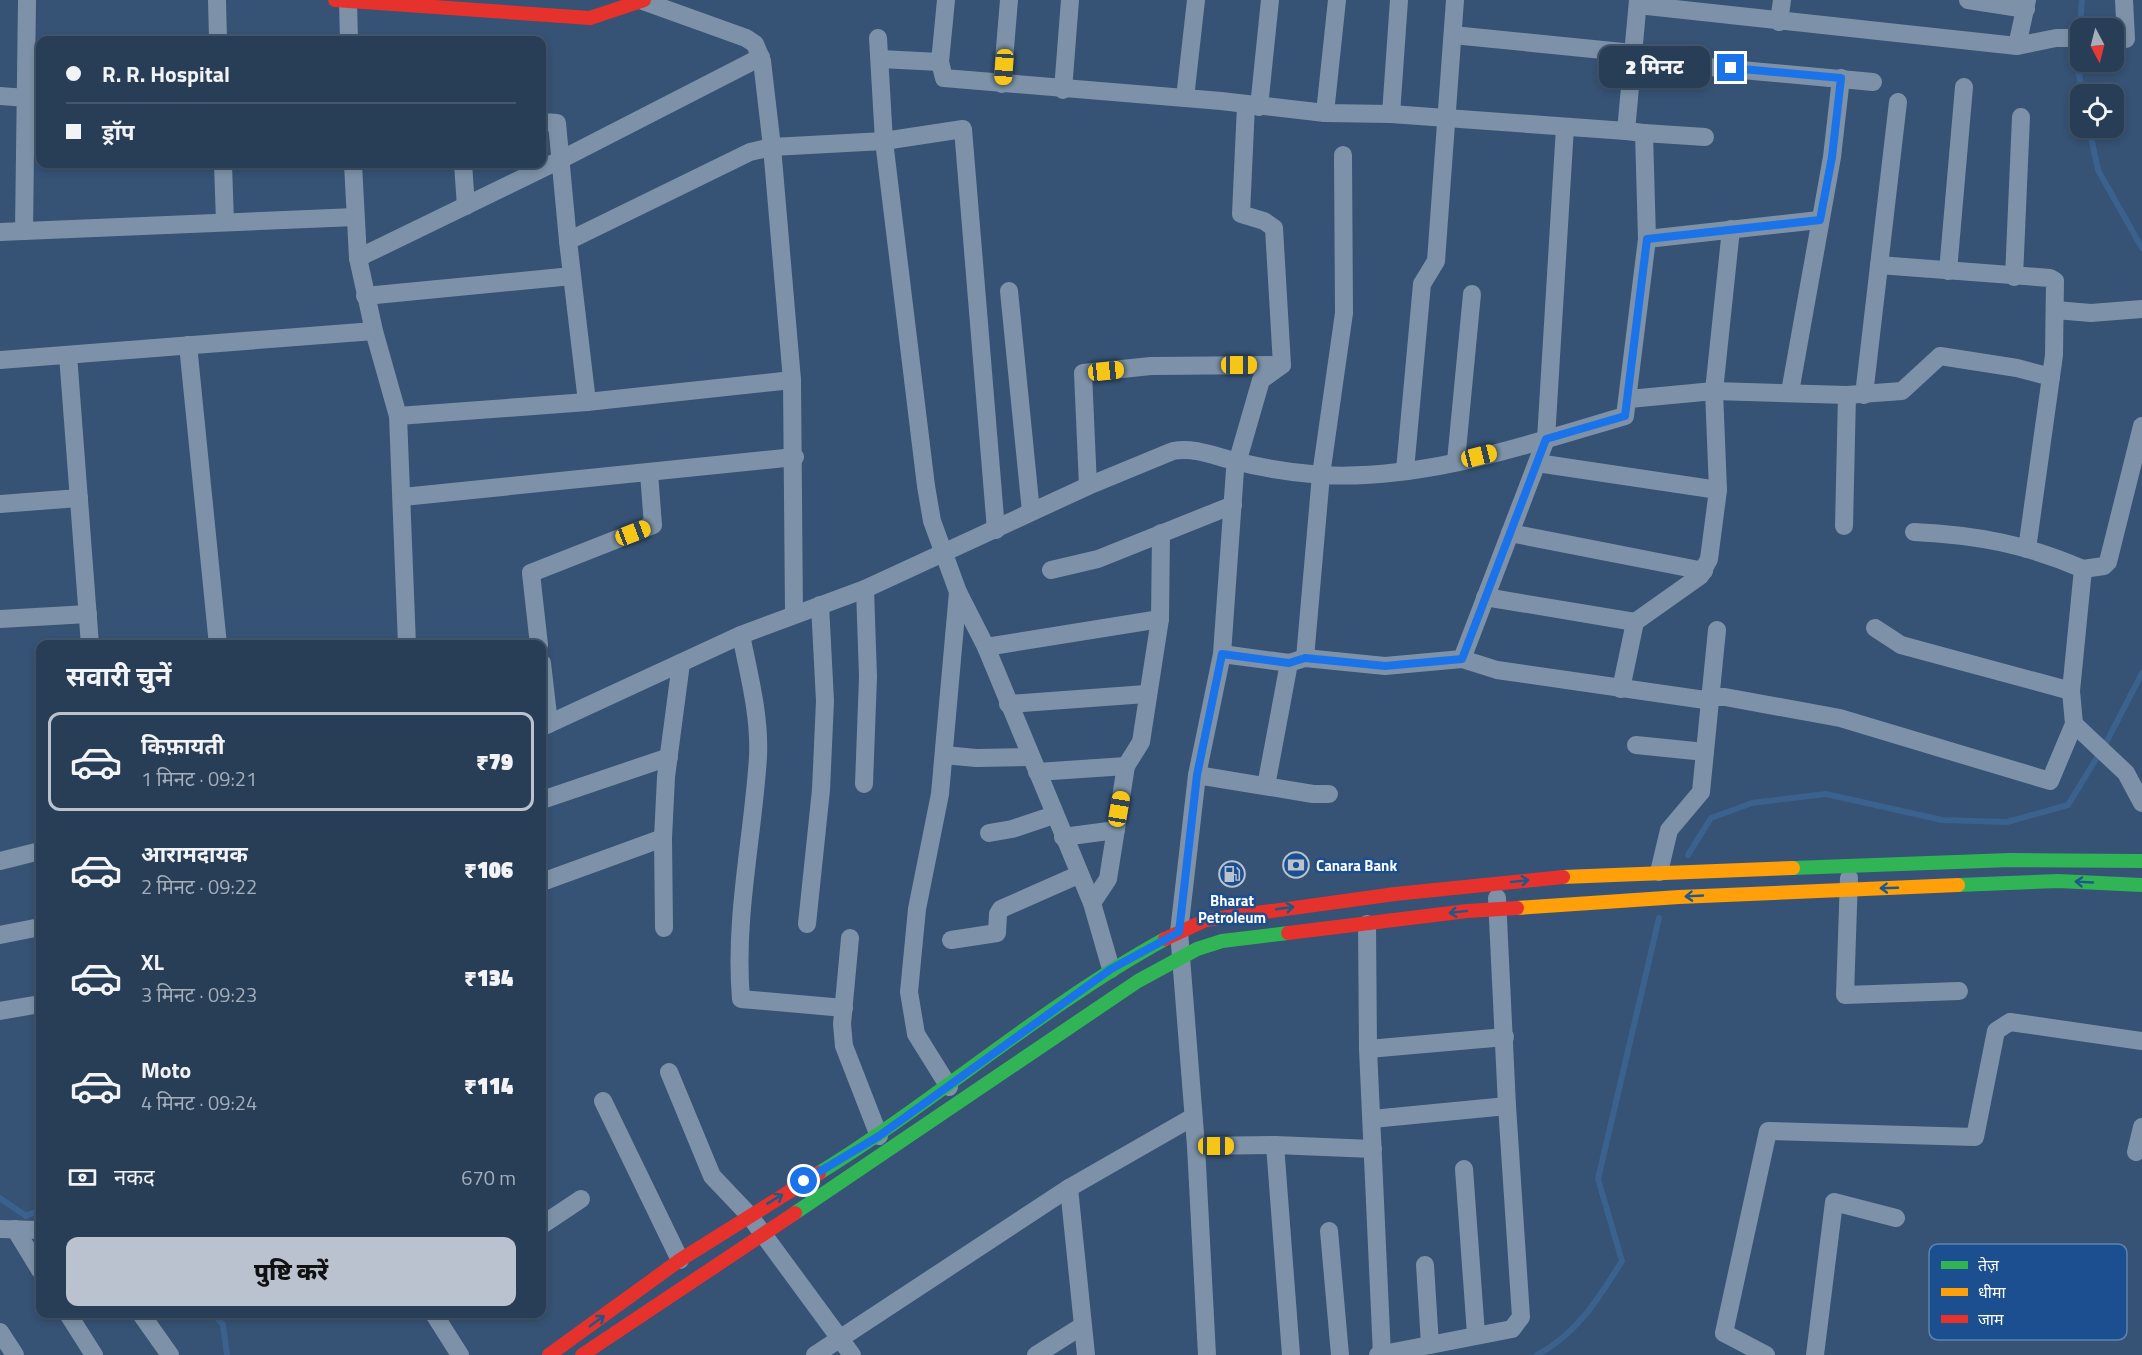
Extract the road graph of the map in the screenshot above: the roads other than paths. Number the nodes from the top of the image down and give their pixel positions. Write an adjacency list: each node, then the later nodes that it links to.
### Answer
1 (27, 0): 39 (street)
2 (217, 0): 22 (street)
3 (644, 0): 17 (main road); 29 (street)
4 (946, 0): 31 (street)
5 (1009, 0): 34 (street)
6 (1070, 0): 36 (street)
7 (1196, 0): 38 (street)
8 (1270, 0): 41 (street)
9 (1337, 0): 42 (street)
10 (1399, 0): 43 (street)
11 (1455, 0): 21 (street)
12 (1782, 0): 20 (street)
13 (1968, 0): 19 (street)
14 (2124, 0): 26 (street)
15 (342, 1): 16 (main road); 23 (street)
16 (384, 1): 17 (main road)
17 (414, 2)
18 (1638, 3): 20 (street); 28 (street)
19 (2026, 4): 27 (street)
20 (1779, 22): 27 (street)
21 (1453, 35): 28 (street); 45 (street)
22 (218, 36)
23 (349, 36)
24 (878, 38): 30 (street)
25 (2070, 38): 27 (street)
26 (2127, 38)
27 (2017, 46)
28 (1633, 56): 32 (street); 48 (street)
29 (761, 57): 51 (street); 53 (street)
30 (880, 59): 31 (street); 50 (street)
31 (940, 62): 34 (street)
32 (1841, 78): 33 (street); 61 (street)
33 (1873, 82)
34 (1002, 84): 36 (street)
35 (1964, 87): 70 (street)
36 (1063, 90): 38 (street)
37 (0, 96): 39 (street)
38 (1185, 98): 41 (street)
39 (33, 99): 64 (street)
40 (1898, 102): 69 (street)
41 (1253, 106): 42 (street); 82 (street)
42 (1325, 113): 43 (street)
43 (1391, 114): 45 (street)
44 (2021, 117): 72 (street)
45 (1447, 119): 47 (street); 97 (street)
46 (546, 122): 53 (street)
47 (1564, 127): 48 (street); 92 (street)
48 (1635, 132): 49 (street); 66 (street)
49 (1705, 137)
50 (884, 141): 51 (street); 108 (street); 113 (street)
51 (772, 147): 67 (street); 84 (street)
52 (1343, 155): 99 (street)
53 (562, 159): 54 (street); 67 (street)
54 (546, 167)
55 (223, 168): 62 (street)
56 (353, 168): 60 (street)
57 (463, 168): 59 (street)
58 (544, 168): 59 (street)
59 (466, 206): 68 (street)
60 (355, 217): 62 (street); 68 (street)
61 (1820, 220): 63 (street); 86 (street)
62 (225, 222): 64 (street)
63 (1731, 229): 66 (street); 85 (street)
64 (24, 231): 65 (street)
65 (0, 232)
66 (1647, 239): 88 (street)
67 (567, 241): 71 (street)
68 (358, 258): 75 (street)
69 (1879, 265): 70 (street); 87 (street)
70 (1947, 271): 72 (street)
71 (572, 276): 75 (street); 89 (street)
72 (2014, 277): 77 (street)
73 (1009, 291): 106 (street)
74 (1472, 294): 94 (street)
75 (365, 296): 78 (street)
76 (2142, 309): 77 (street)
77 (2055, 310): 83 (street)
78 (374, 331): 79 (street); 90 (street)
79 (188, 345): 80 (street); 130 (street)
80 (68, 355): 81 (street); 103 (street)
81 (0, 360)
82 (1282, 365): 95 (street); 100 (street)
83 (2051, 377): 87 (street); 112 (street)
84 (792, 381): 89 (street); 93 (street)
85 (1714, 391): 86 (street); 88 (street); 101 (street)
86 (1790, 392): 87 (street)
87 (1856, 395): 107 (street)
88 (1629, 399): 92 (street)
89 (587, 402): 90 (street)
90 (398, 416): 102 (street)
91 (2142, 426): 114 (street)
92 (1546, 439): 94 (street); 96 (street)
93 (795, 457): 98 (street); 122 (street)
94 (1456, 461): 97 (street)
95 (1237, 462): 99 (street); 100 (street); 105 (street)
96 (1537, 463): 101 (street); 111 (street)
97 (1405, 470): 99 (street)
98 (649, 473): 102 (street); 132 (street)
99 (1321, 475): 136 (street)
100 (1088, 486): 106 (street)
101 (1718, 490): 116 (street)
102 (403, 497): 131 (street)
103 (79, 498): 104 (street); 121 (street)
104 (0, 504)
105 (1233, 505): 109 (street); 134 (street)
106 (1031, 512): 108 (street)
107 (1844, 526)
108 (996, 530): 113 (street)
109 (1161, 532): 115 (street); 123 (street)
110 (1914, 532): 112 (street)
111 (1510, 533): 116 (street); 119 (street)
112 (2027, 549): 114 (street)
113 (944, 553): 117 (street); 118 (street)
114 (2083, 569): 139 (street)
115 (1051, 570)
116 (1704, 571): 125 (street)
117 (865, 589): 120 (street); 153 (street)
118 (958, 592): 133 (street); 147 (street)
119 (1485, 597): 125 (street); 135 (street)
120 (820, 605): 122 (street); 175 (street)
121 (88, 614): 124 (street); 129 (street)
122 (794, 614): 128 (street)
123 (1160, 619): 133 (street); 140 (street)
124 (0, 620)
125 (1635, 622): 138 (street)
126 (1875, 628): 139 (street)
127 (1717, 630): 141 (street)
128 (741, 635): 137 (street); 187 (street)
129 (90, 640)
130 (218, 640)
131 (407, 640)
132 (539, 640)
133 (986, 647): 142 (street)
134 (1222, 654): 136 (street); 151 (street)
135 (1462, 659): 136 (street); 138 (street)
136 (1297, 660): 154 (street)
137 (681, 663): 144 (street); 148 (street)
138 (1621, 689): 141 (street)
139 (2071, 691): 143 (street)
140 (1146, 694): 142 (street); 150 (street)
141 (1712, 697): 143 (street); 146 (street)
142 (1008, 704): 149 (street)
143 (2074, 724): 152 (street)
144 (546, 725)
145 (1636, 745): 146 (street)
146 (1706, 752): 167 (street)
147 (944, 755): 149 (street); 193 (street)
148 (669, 757): 156 (street); 162 (street)
149 (1034, 764): 150 (street); 158 (street)
150 (1126, 766): 159 (street)
151 (1197, 775): 154 (street); 179 (street)
152 (2133, 776): 157 (street)
153 (864, 784)
154 (1266, 786): 155 (street)
155 (1329, 794)
156 (546, 799)
157 (2142, 803)
158 (1054, 815): 160 (street); 161 (street)
159 (1116, 830): 161 (street); 173 (street)
160 (989, 833)
161 (1063, 837): 168 (street)
162 (663, 838): 169 (street); 178 (street)
163 (36, 852): 164 (street)
164 (0, 861)
165 (2142, 861): 166 (main road)
166 (1849, 867): 167 (main road); 172 (street)
167 (1659, 872): 170 (main road, one-way to 167)
168 (1078, 875): 173 (street); 182 (street)
169 (546, 881)
170 (1497, 884): 174 (street); 179 (main road, one-way to 170)
171 (2142, 885): 172 (main road, one-way to 172)
172 (1849, 889): 174 (main road, one-way to 174); 185 (street)
173 (1092, 903): 184 (street)
174 (1498, 909): 176 (main road, one-way to 176); 189 (street)
175 (807, 924)
176 (1367, 924): 183 (main road); 191 (street)
177 (36, 928): 180 (street)
178 (664, 928)
179 (1179, 932): 183 (street); 184 (main road)
180 (0, 935)
181 (850, 938): 187 (street)
182 (951, 940)
183 (1181, 957): 196 (street); 213 (main road)
184 (1111, 969): 193 (main road)
185 (1959, 991)
186 (36, 1005): 188 (street)
187 (844, 1008): 199 (street)
188 (0, 1011)
189 (1505, 1037): 191 (street); 195 (street)
190 (2142, 1041): 240 (street)
191 (1368, 1049): 197 (street)
192 (669, 1072): 207 (street)
193 (949, 1087): 199 (main road)
194 (603, 1101): 214 (street)
195 (1507, 1106): 197 (street); 222 (street)
196 (1193, 1117): 201 (street); 205 (street)
197 (1372, 1119): 202 (street)
198 (2142, 1127): 203 (street)
199 (879, 1136): 207 (main road, one-way to 199)
200 (1275, 1145): 201 (street); 202 (street); 237 (street)
201 (1196, 1146): 236 (street)
202 (1373, 1149): 225 (street)
203 (2136, 1152)
204 (1464, 1169): 222 (street)
205 (1069, 1188): 220 (street); 223 (street)
206 (581, 1198): 209 (street)
207 (749, 1215): 213 (street); 214 (main road)
208 (1896, 1218): 241 (street)
209 (546, 1222)
210 (7, 1229): 211 (street); 215 (street)
211 (36, 1230)
212 (1329, 1231): 238 (street)
213 (763, 1234): 223 (street); 231 (main road)
214 (680, 1260): 230 (main road, one-way to 214)
215 (36, 1265)
216 (1425, 1265): 224 (street)
217 (71, 1318): 227 (street)
218 (144, 1318): 228 (street)
219 (437, 1318): 229 (street)
220 (1082, 1326): 234 (street); 235 (street)
221 (0, 1332): 226 (street)
222 (1476, 1335): 224 (street)
223 (840, 1338): 232 (street); 233 (street)
224 (1430, 1345): 225 (street)
225 (1382, 1354): 239 (street)
226 (15, 1355)
227 (94, 1355)
228 (170, 1355)
229 (460, 1355)
230 (549, 1355)
231 (582, 1355)
232 (815, 1355)
233 (852, 1355)
234 (1036, 1355)
235 (1086, 1355)
236 (1206, 1355)
237 (1291, 1355)
238 (1340, 1355)
239 (1378, 1355)
240 (1766, 1355)
241 (1815, 1355)

